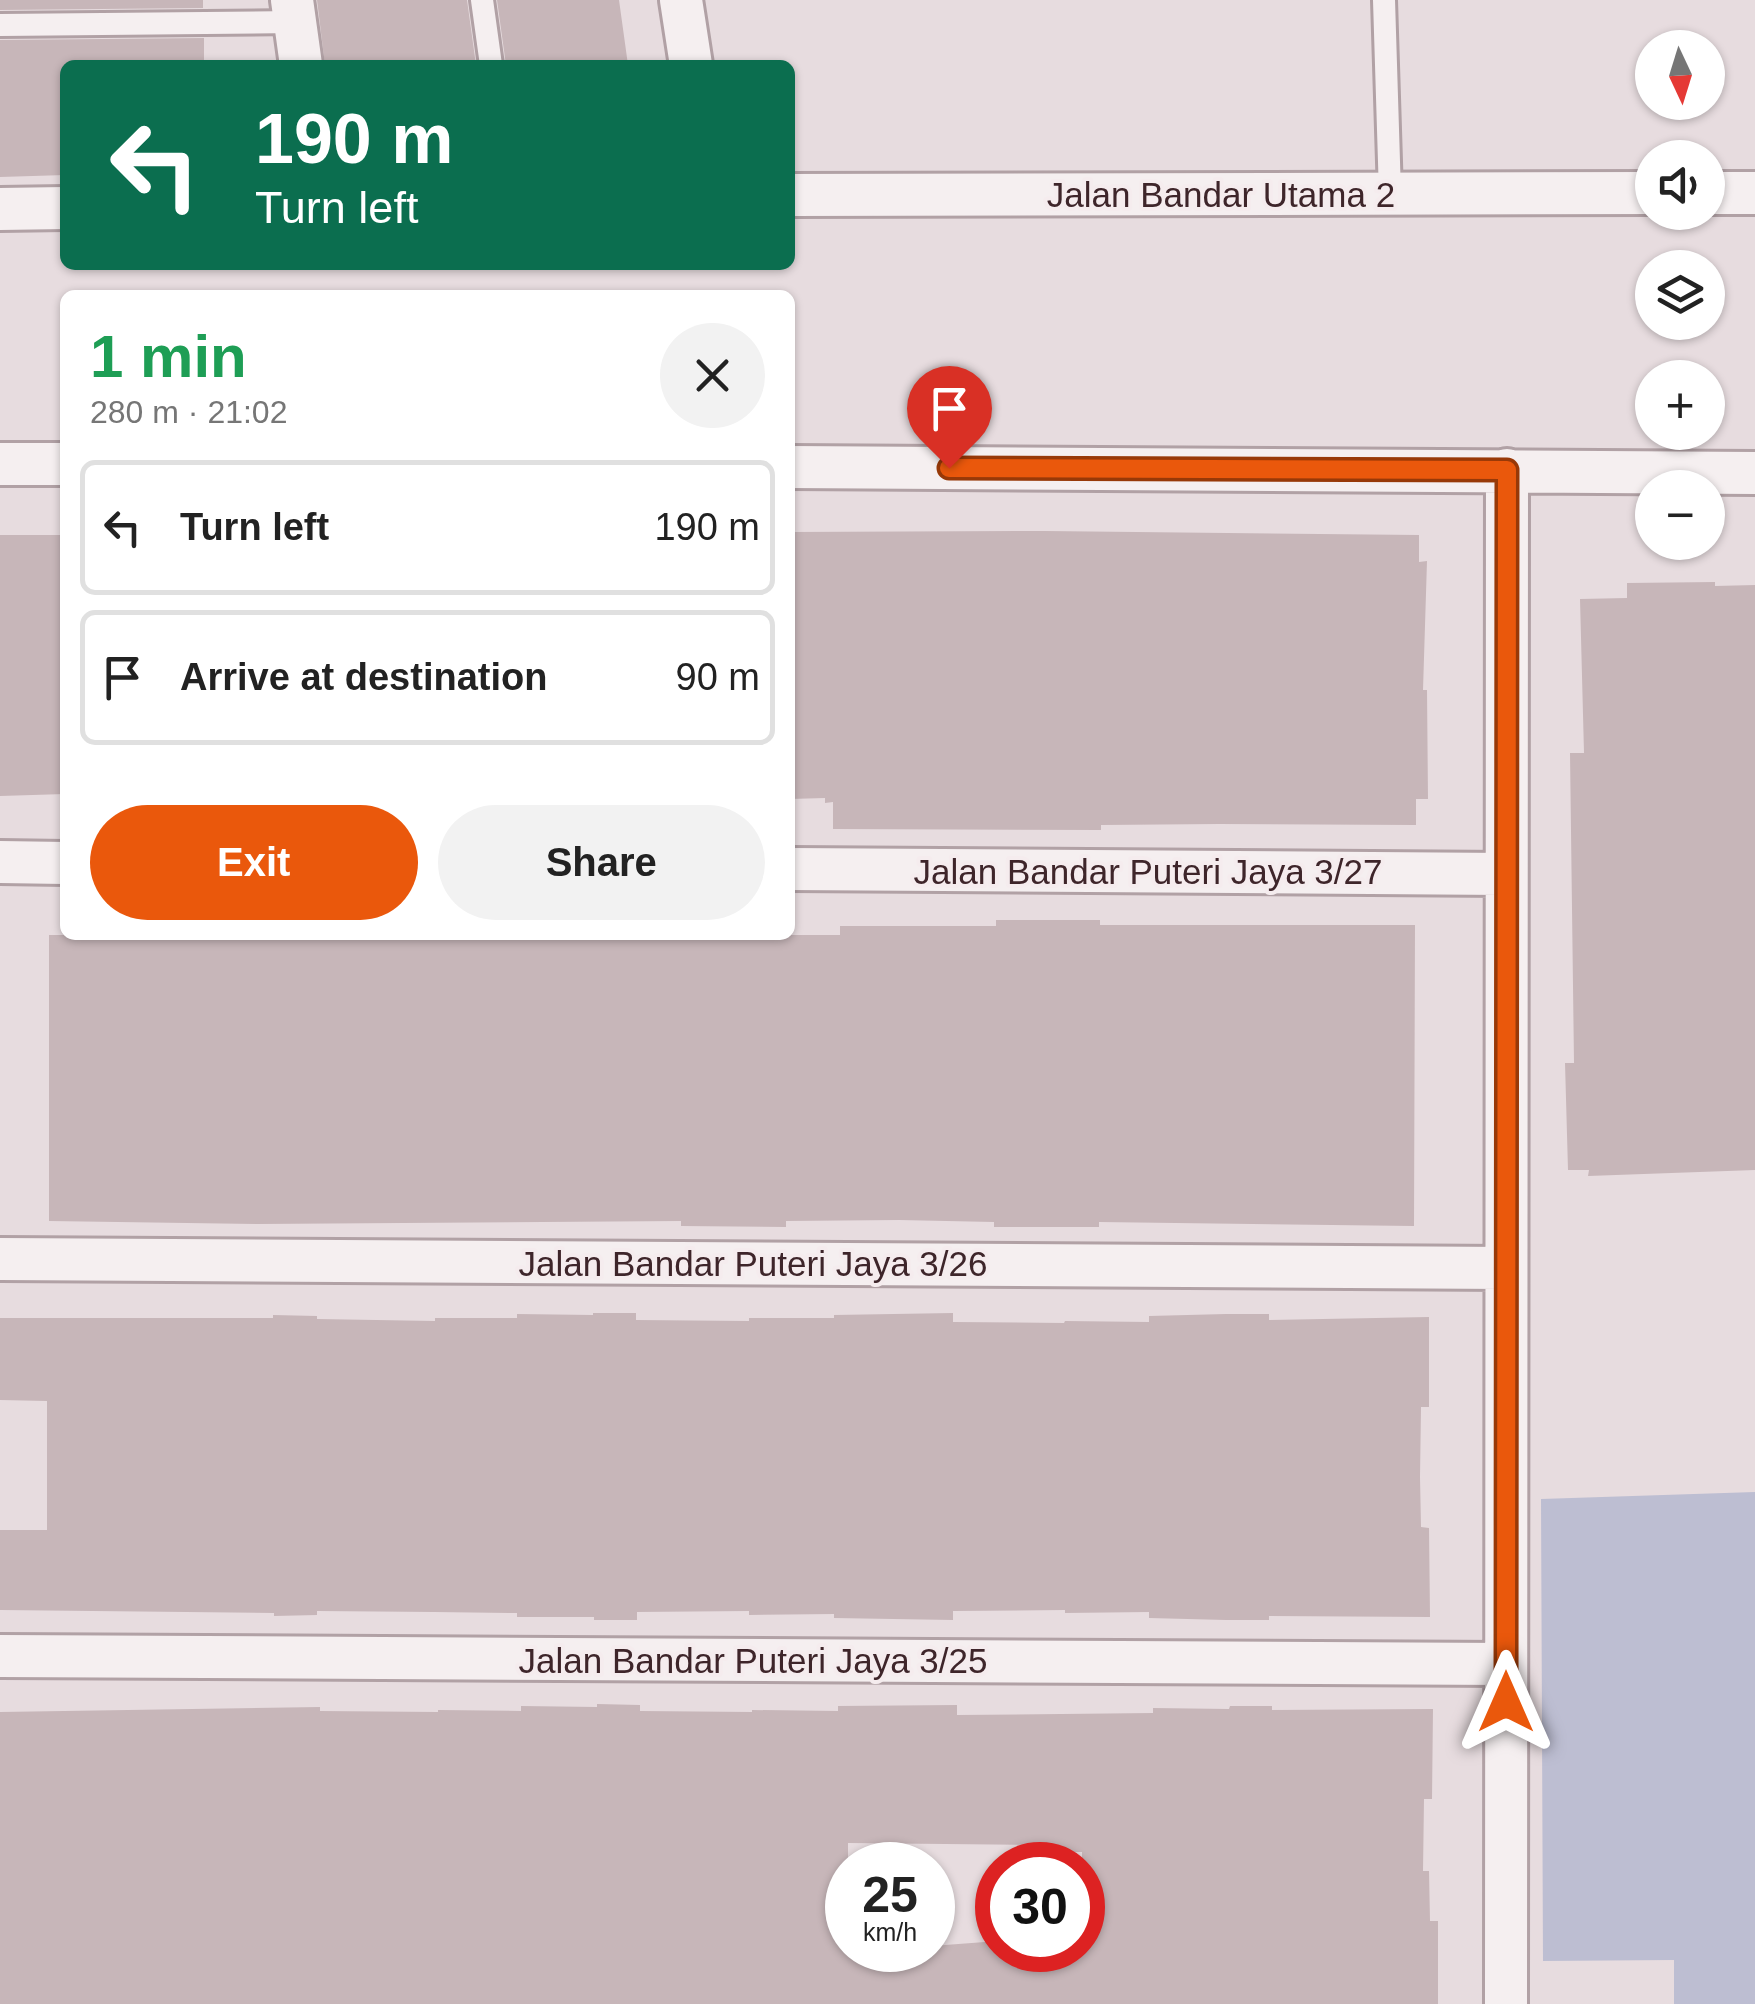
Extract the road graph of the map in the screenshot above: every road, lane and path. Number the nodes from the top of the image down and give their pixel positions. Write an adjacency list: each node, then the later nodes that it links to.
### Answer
1 (482, 0): 7 (lane)
2 (681, 0): 8 (street)
3 (1384, 0): 11 (lane)
4 (294, 11): 5 (lane); 6 (street)
5 (0, 25)
6 (301, 60)
7 (490, 60)
8 (690, 60)
9 (1755, 193): 13 (street)
10 (795, 194): 11 (street, Jalan Bandar Utama 2)
11 (1390, 194): 12 (street, Jalan Bandar Utama 2)
12 (1635, 194)
13 (1725, 194)
14 (60, 208): 15 (street)
15 (0, 209)
16 (0, 464): 17 (street)
17 (60, 464)
18 (795, 467): 19 (street)
19 (1507, 470): 20 (street); 24 (street)
20 (1755, 473)
21 (0, 862): 22 (street)
22 (60, 863)
23 (795, 868): 24 (street, Jalan Bandar Puteri Jaya 3/27)
24 (1506, 874): 26 (street)
25 (0, 1258): 26 (street, Jalan Bandar Puteri Jaya 3/26)
26 (1506, 1268): 28 (street)
27 (0, 1656): 28 (street, Jalan Bandar Puteri Jaya 3/25)
28 (1506, 1664): 29 (street)
29 (1506, 2004)

